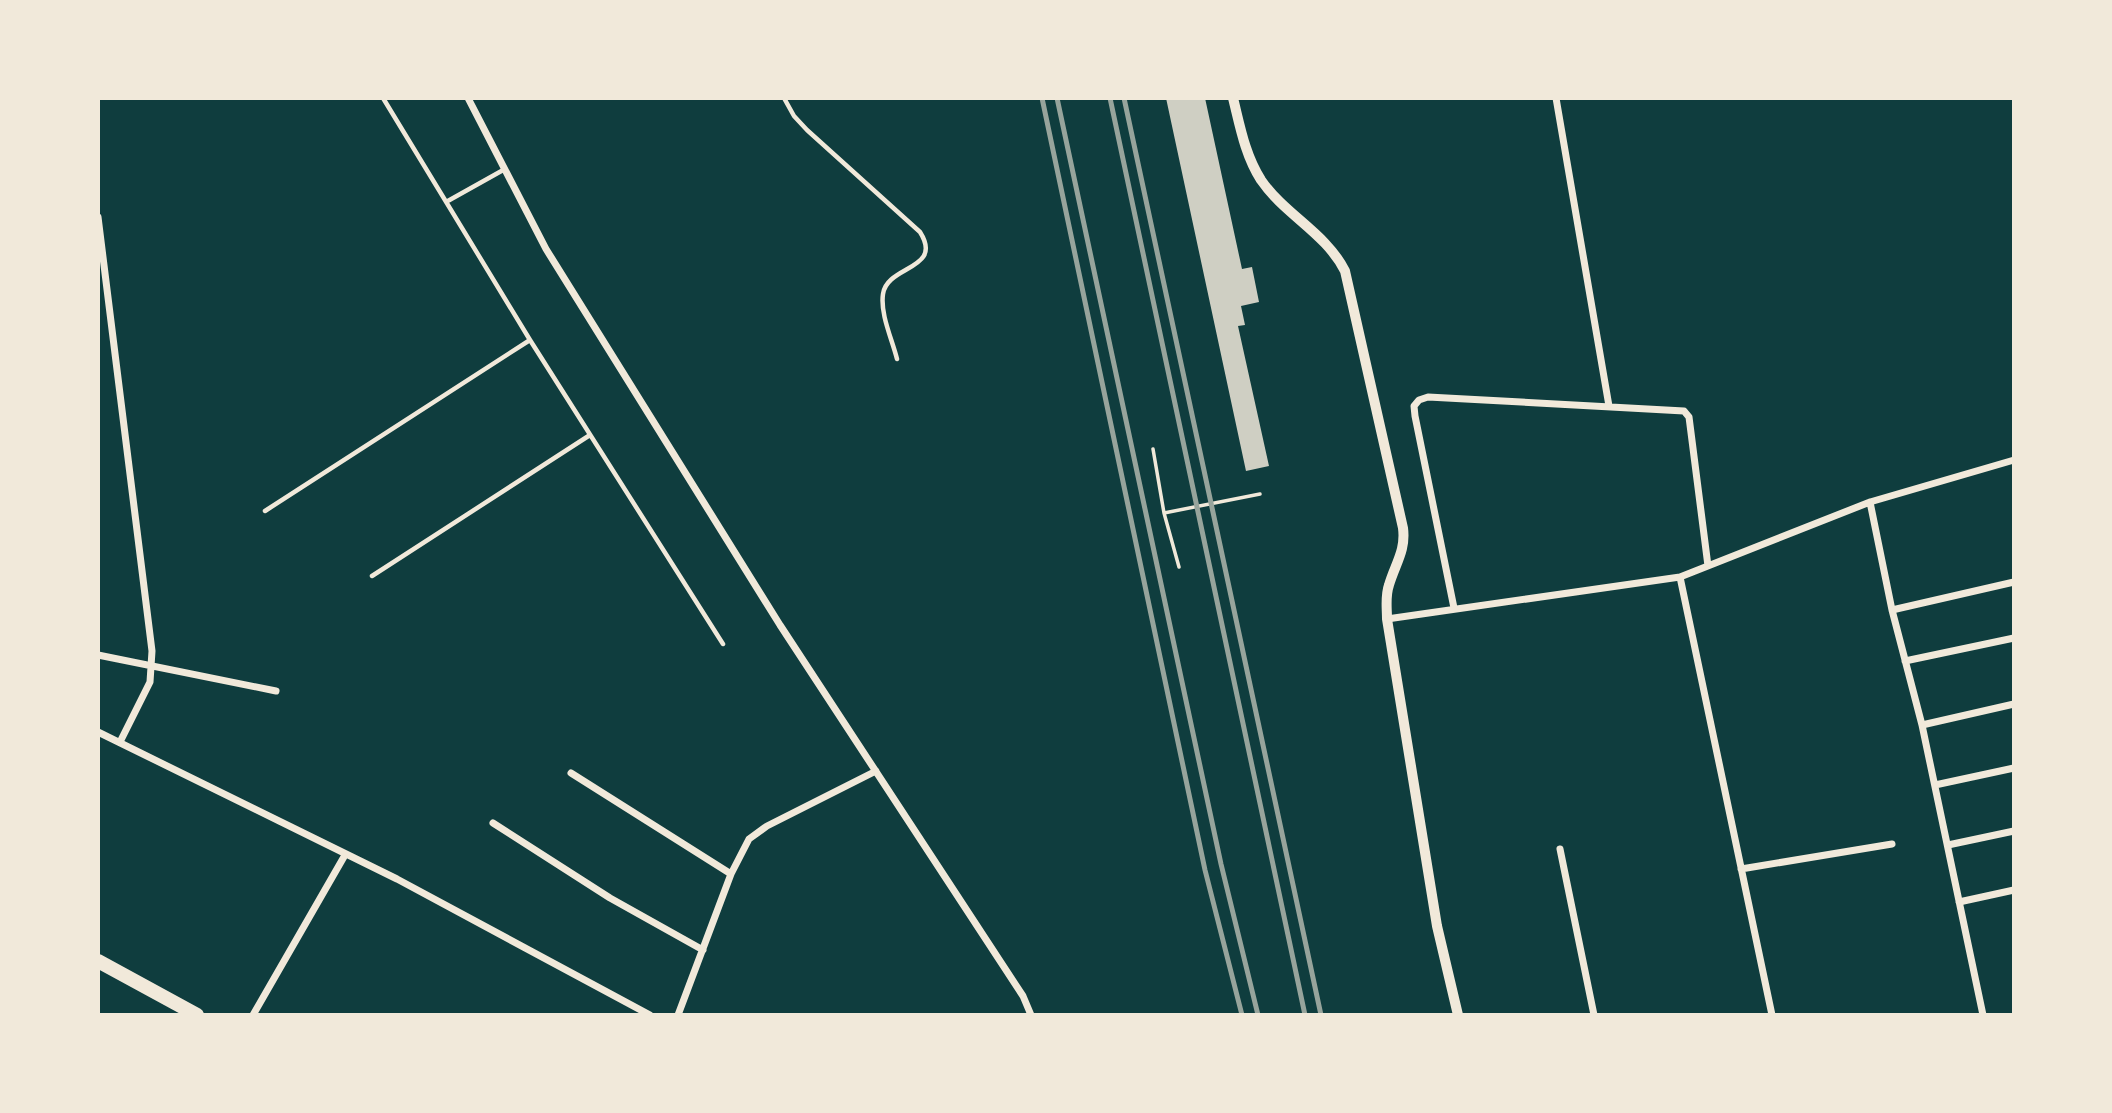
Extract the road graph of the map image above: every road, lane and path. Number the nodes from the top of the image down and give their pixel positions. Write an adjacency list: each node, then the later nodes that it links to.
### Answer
1 (383, 98): 7 (lane)
2 (468, 98): 6 (street)
3 (784, 98): 10 (lane)
4 (1233, 98): 26 (street)
5 (1556, 98): 11 (street)
6 (505, 169): 7 (lane); 38 (street)
7 (446, 202): 9 (lane)
8 (98, 217): 31 (street)
9 (530, 341): 12 (lane); 17 (lane)
10 (897, 359)
11 (1609, 406): 19 (street); 24 (street)
12 (590, 435): 21 (lane); 28 (lane)
13 (1153, 449): 18 (path)
14 (2014, 460): 16 (street)
15 (1260, 494): 18 (path)
16 (1870, 502): 19 (street); 25 (street)
17 (265, 511)
18 (1164, 513): 20 (path)
19 (1708, 566): 22 (street)
20 (1179, 567)
21 (372, 576)
22 (1680, 577): 24 (street); 47 (street)
23 (2014, 582): 25 (street)
24 (1454, 608): 26 (street)
25 (1892, 610): 30 (street)
26 (1387, 619): 58 (street)
27 (2014, 638): 30 (street)
28 (723, 644)
29 (98, 655): 31 (street)
30 (1905, 661): 34 (street)
31 (152, 666): 32 (street); 36 (street)
32 (276, 691)
33 (2014, 704): 34 (street)
34 (1922, 725): 40 (street)
35 (98, 732): 36 (street)
36 (120, 742): 46 (street)
37 (2014, 768): 40 (street)
38 (876, 771): 48 (street); 57 (street)
39 (571, 774): 48 (street)
40 (1935, 785): 44 (street)
41 (493, 823): 51 (street)
42 (2014, 831): 44 (street)
43 (1892, 844): 47 (street)
44 (1948, 845): 50 (street)
45 (1560, 849): 59 (street)
46 (345, 855): 54 (street); 55 (street)
47 (1741, 869): 60 (street)
48 (731, 874): 51 (street)
49 (2014, 890): 50 (street)
50 (1959, 902): 61 (street)
51 (703, 950): 56 (street)
52 (98, 961): 53 (main road)
53 (197, 1015)
54 (253, 1015)
55 (650, 1015)
56 (678, 1015)
57 (1031, 1015)
58 (1458, 1015)
59 (1594, 1015)
60 (1772, 1015)
61 (1983, 1015)

